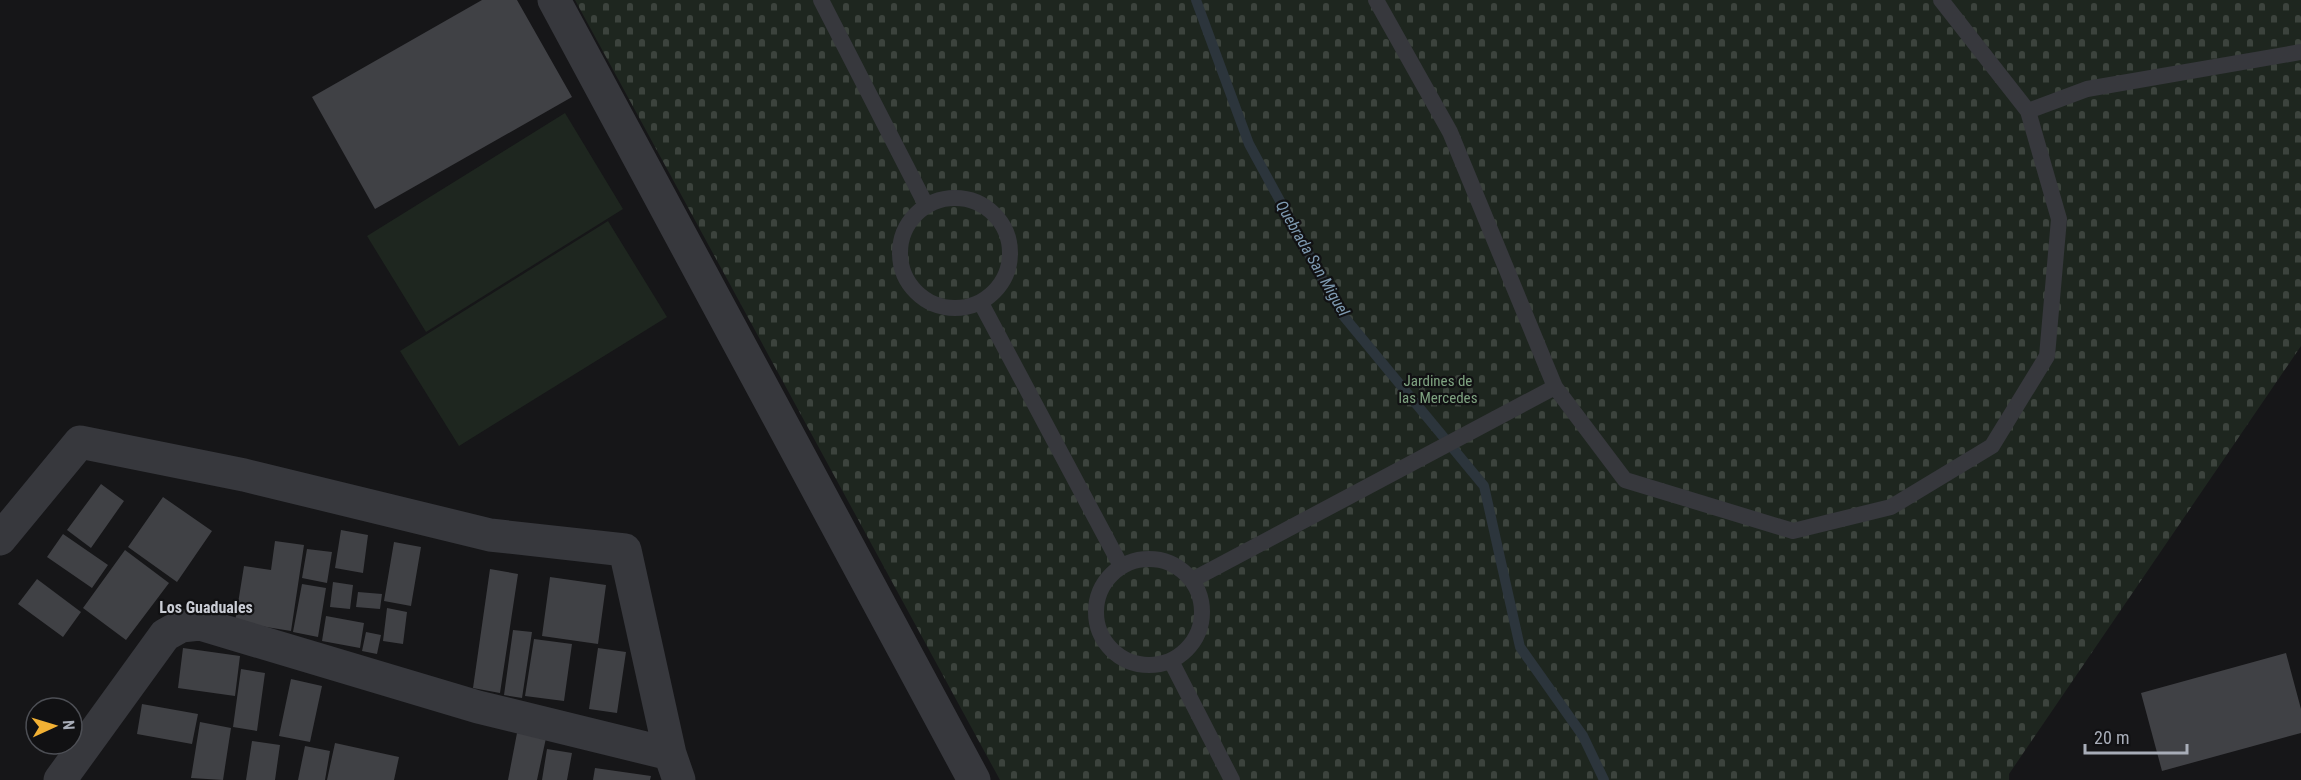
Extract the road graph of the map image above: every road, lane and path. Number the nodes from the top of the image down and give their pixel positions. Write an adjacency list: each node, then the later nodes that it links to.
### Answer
1 (554, 0): 16 (street)
2 (821, 0): 7 (lane)
3 (1376, 0): 9 (lane)
4 (1941, 0): 6 (lane)
5 (2301, 52): 6 (lane)
6 (2028, 111): 9 (lane)
7 (926, 205): 8 (lane); 8 (lane)
8 (981, 303): 11 (lane)
9 (1556, 387): 12 (lane)
10 (0, 539): 14 (street)
11 (1121, 566): 12 (lane); 13 (lane)
12 (1192, 580): 13 (lane)
13 (1171, 661): 17 (lane)
14 (674, 767): 15 (street)
15 (60, 780)
16 (974, 780)
17 (1232, 780)

